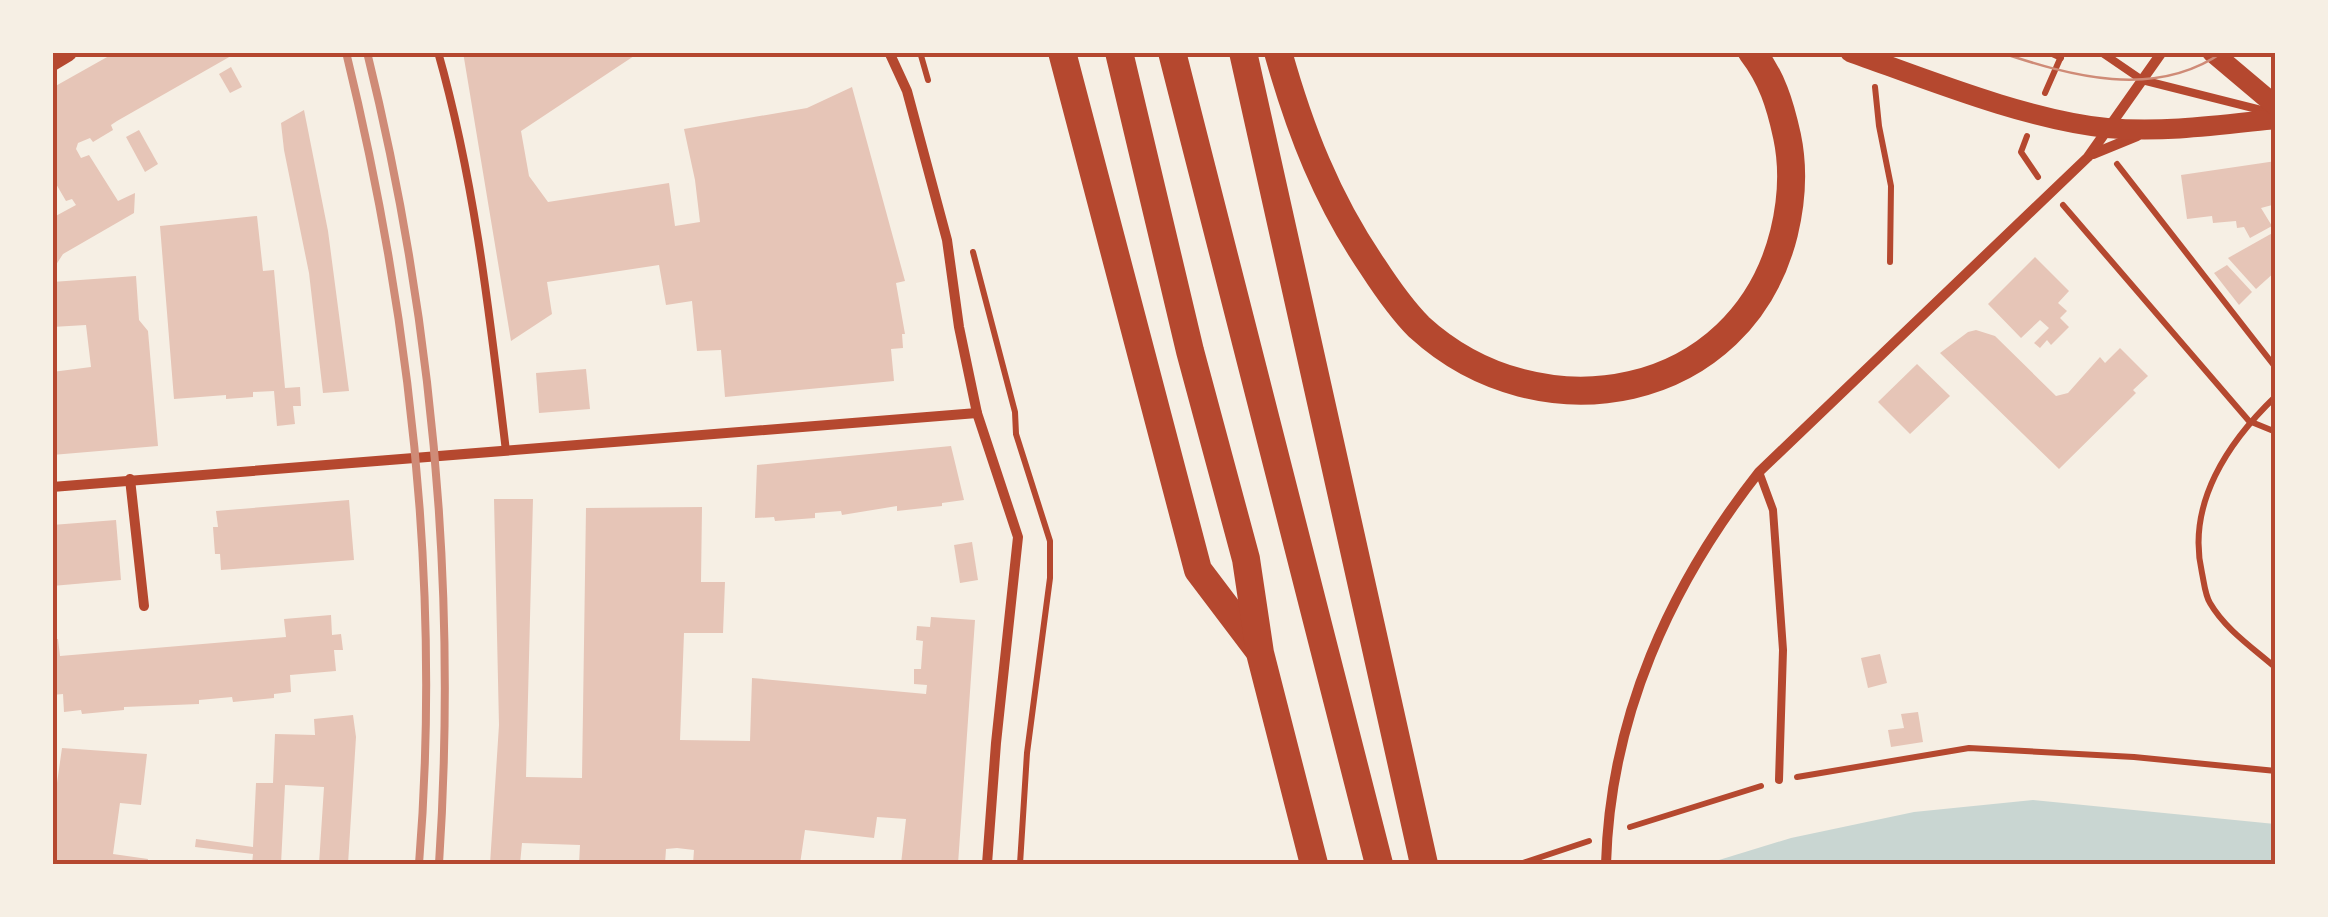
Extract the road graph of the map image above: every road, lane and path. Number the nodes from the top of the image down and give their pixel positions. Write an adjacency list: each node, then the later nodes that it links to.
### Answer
1 (66, 52): 16 (main road)
2 (438, 52): 31 (lane)
3 (889, 52): 27 (street)
4 (1062, 52): 36 (highway)
5 (1119, 52): 36 (highway)
6 (1172, 52): 44 (highway)
7 (1242, 52): 45 (highway)
8 (1278, 52): 9 (highway)
9 (1752, 52)
10 (1850, 52): 17 (main road)
11 (2048, 52): 15 (path)
12 (2101, 52): 18 (lane)
13 (2162, 52): 18 (street)
14 (2212, 52): 19 (main road)
15 (2060, 58)
16 (52, 60)
17 (1874, 61): 21 (main road); 24 (path)
18 (2142, 80): 20 (lane); 21 (street)
19 (2276, 106)
20 (2276, 117): 21 (main road)
21 (2107, 138): 22 (street); 22 (street); 25 (path)
22 (2088, 157): 23 (street)
23 (2052, 192): 28 (path); 32 (street)
24 (1890, 262)
25 (2276, 368)
26 (2276, 396): 28 (path)
27 (977, 413): 31 (street); 42 (street)
28 (2249, 421): 29 (path); 37 (path)
29 (2276, 432)
30 (1016, 434): 43 (path)
31 (506, 451): 33 (street)
32 (1760, 472): 39 (lane); 40 (street)
33 (130, 479): 34 (street); 35 (street)
34 (52, 487)
35 (144, 606)
36 (1260, 652): 41 (highway)
37 (2276, 668)
38 (2276, 771): 39 (path)
39 (1779, 780): 40 (path)
40 (1607, 834): 46 (path); 47 (street)
41 (1314, 861)
42 (988, 864)
43 (1020, 864)
44 (1379, 864)
45 (1424, 864)
46 (1520, 864)
47 (1606, 864)

